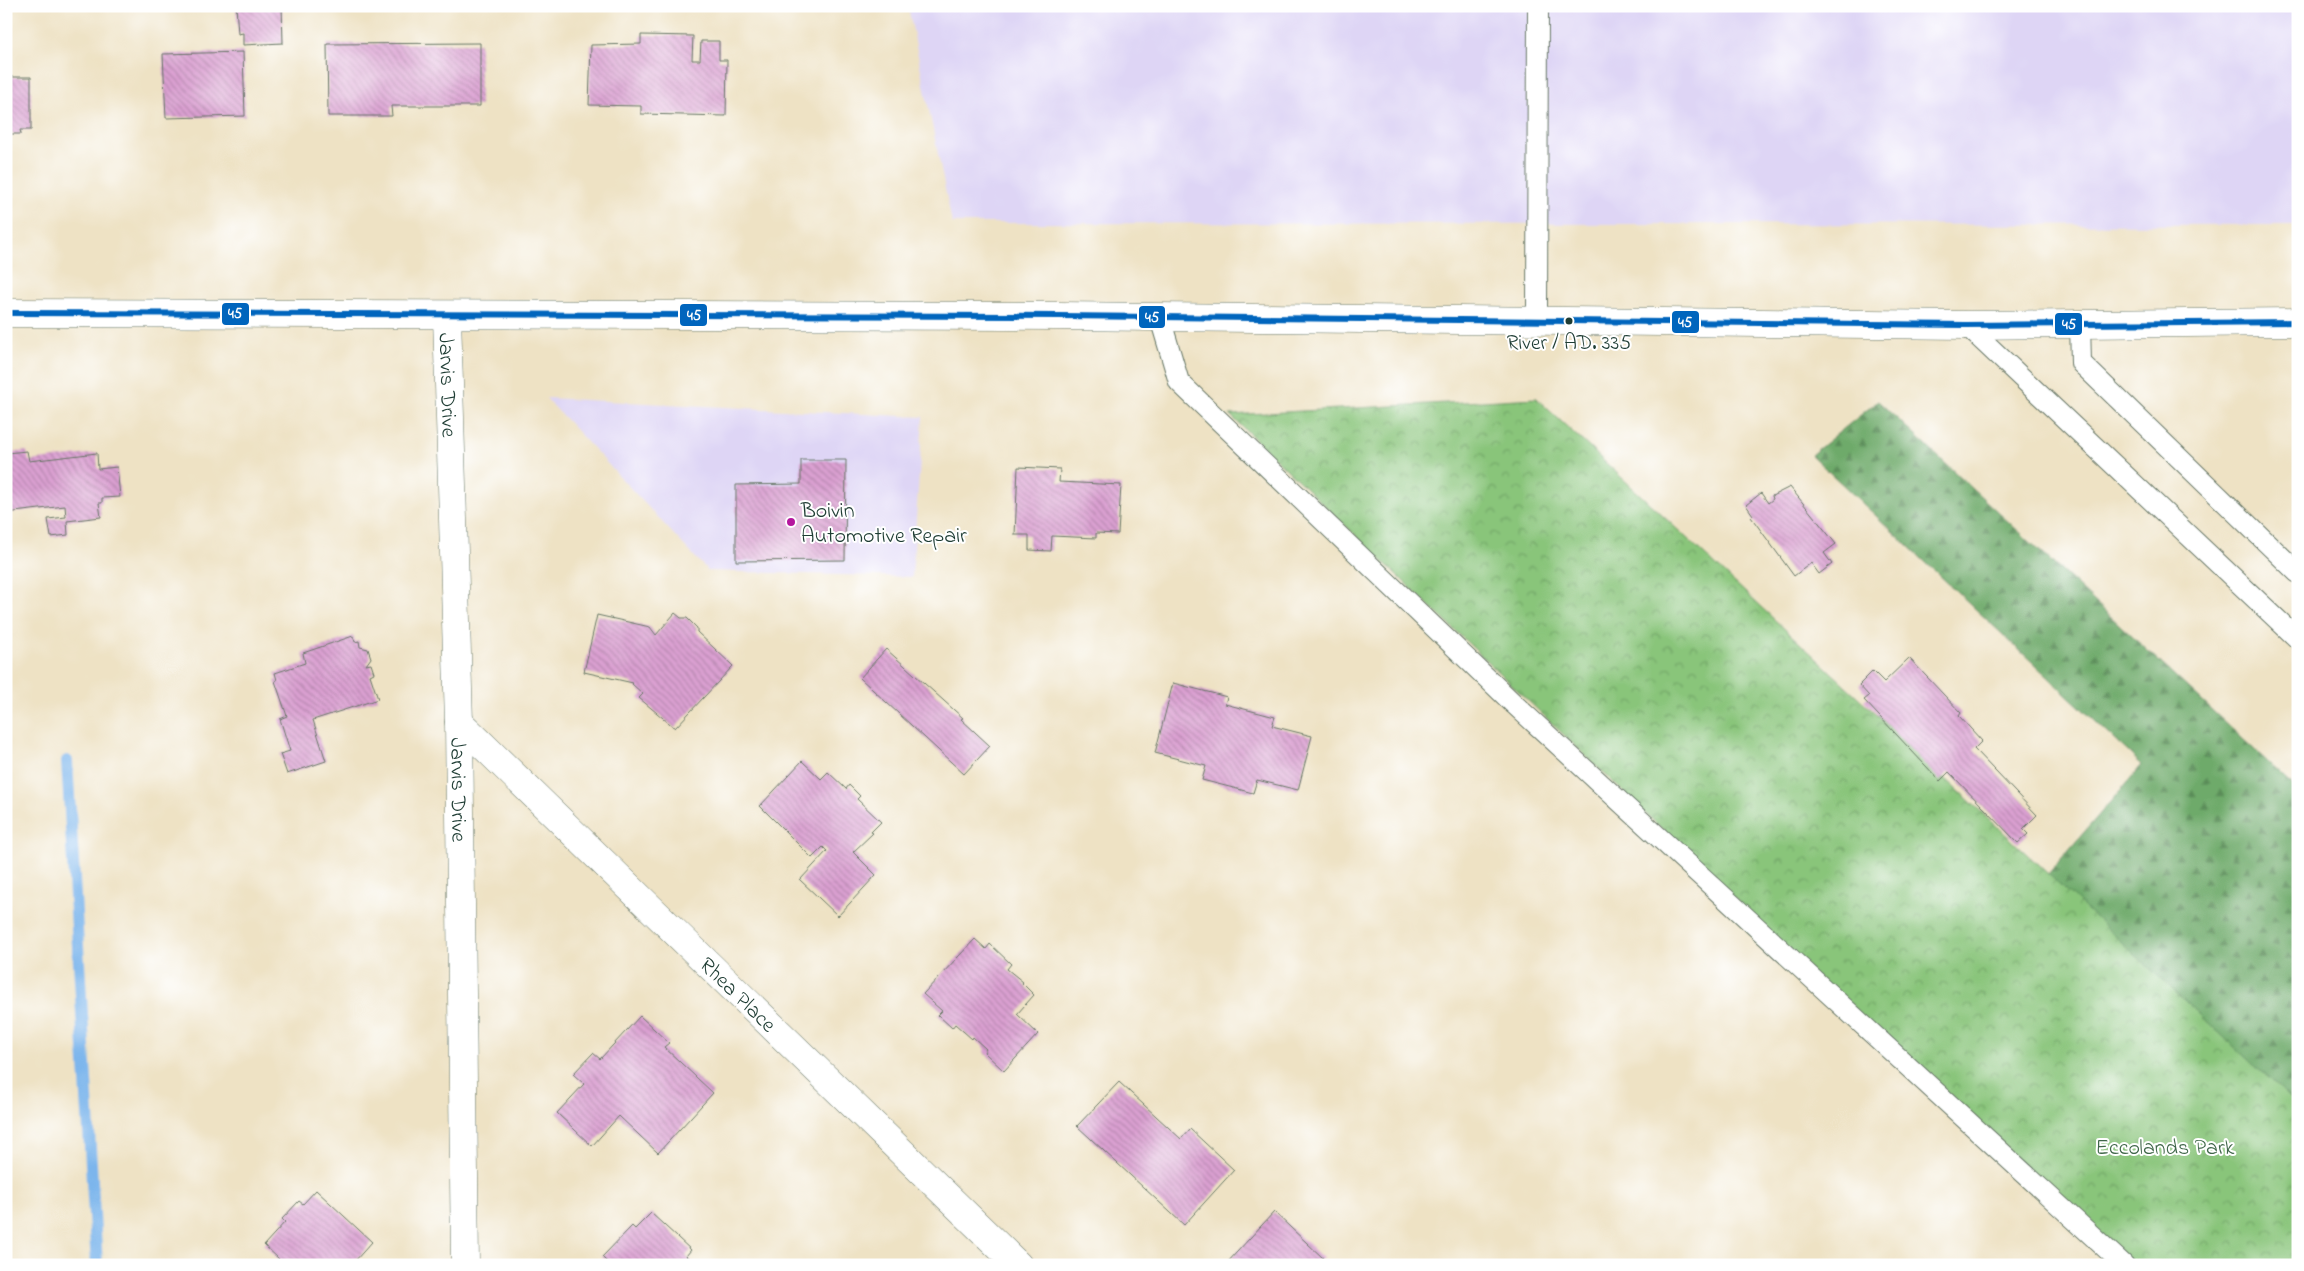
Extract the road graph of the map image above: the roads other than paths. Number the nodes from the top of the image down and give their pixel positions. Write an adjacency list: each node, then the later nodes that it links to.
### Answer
1 (1538, 6): 5 (lane)
2 (6, 313): 3 (main road)
3 (447, 316): 4 (main road); 11 (main road, Jarvis Drive)
4 (1160, 318): 5 (main road); 14 (lane)
5 (1537, 320): 7 (main road)
6 (2298, 322): 8 (main road)
7 (1966, 324): 8 (main road); 10 (lane)
8 (2080, 324): 9 (lane)
9 (2298, 573)
10 (2298, 639)
11 (459, 722): 12 (main road, Jarvis Drive); 13 (main road, Rhea Place)
12 (464, 1265)
13 (1018, 1265)
14 (2124, 1265)

